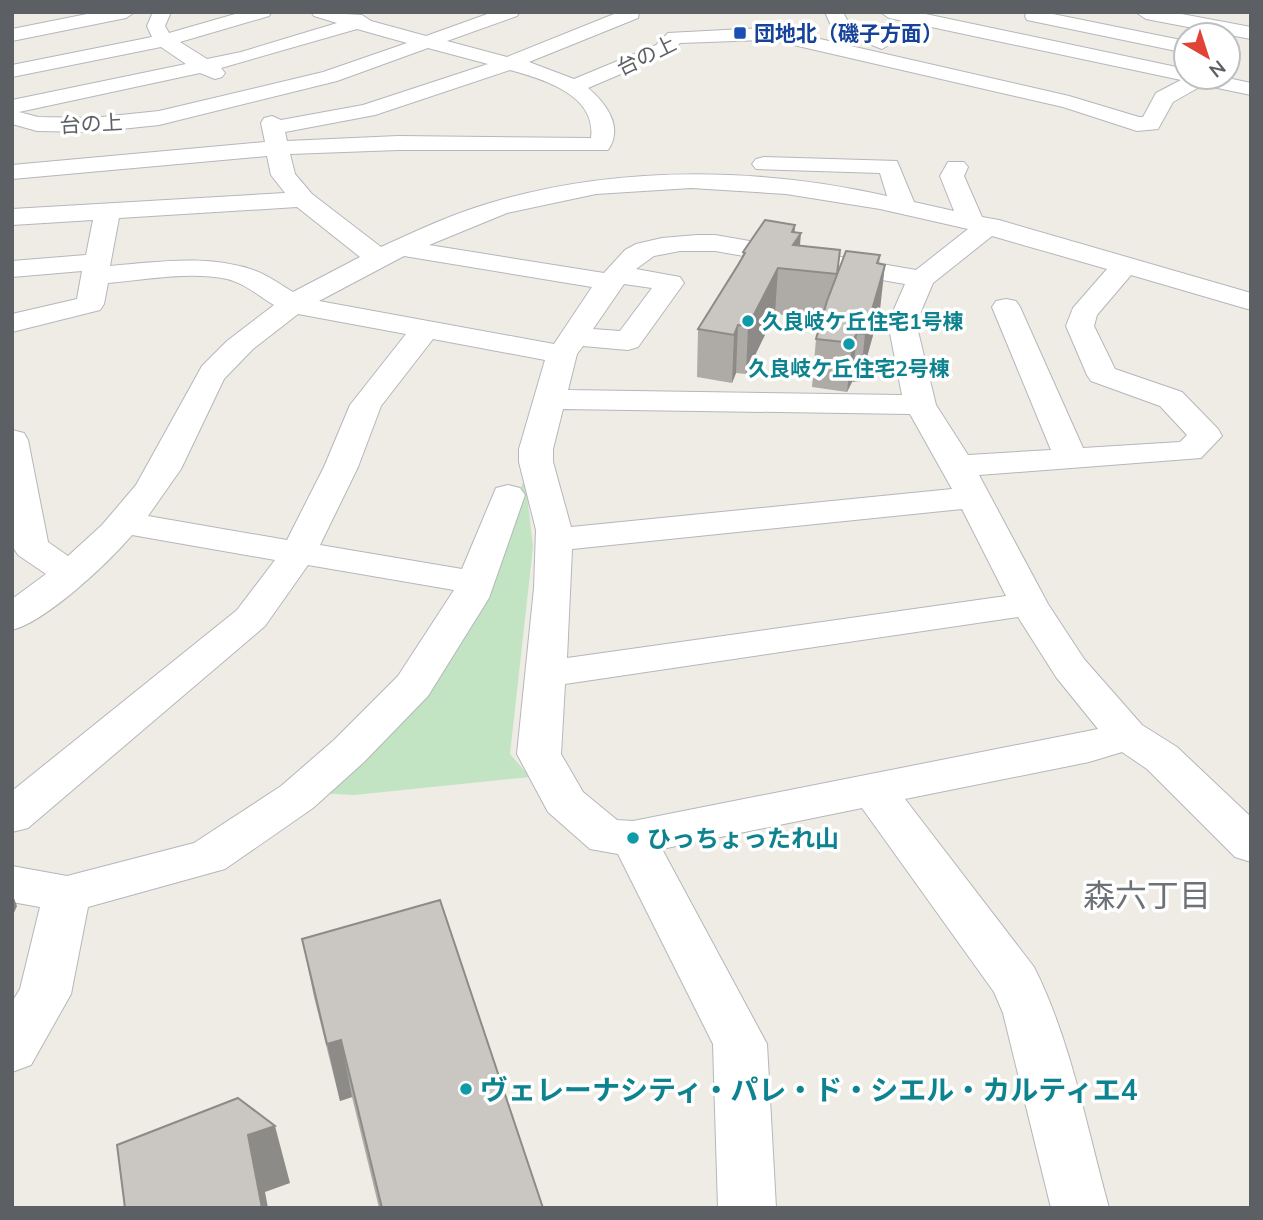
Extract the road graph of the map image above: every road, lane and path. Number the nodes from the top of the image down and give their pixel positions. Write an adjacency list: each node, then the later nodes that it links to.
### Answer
1 (126, 12): 19 (street)
2 (162, 12): 21 (street)
3 (263, 12): 21 (street)
4 (320, 12): 16 (street)
5 (387, 12): 16 (street)
6 (511, 12): 22 (street, 台の上)
7 (743, 12): 18 (street)
8 (834, 12): 29 (street)
9 (889, 12): 13 (street)
10 (1012, 12): 17 (street)
11 (1119, 12): 17 (street)
12 (1150, 13): 15 (street)
13 (916, 15): 24 (street)
14 (639, 18): 20 (street); 26 (street)
15 (1190, 21)
16 (357, 23): 22 (street); 28 (street)
17 (1093, 28): 23 (street); 24 (street)
18 (763, 34): 20 (street, 台の上); 29 (street, 台の上)
19 (12, 35)
20 (675, 37): 34 (street, 台の上)
21 (164, 41): 28 (street); 30 (street)
22 (428, 43): 26 (street); 36 (street, 台の上)
23 (1172, 44)
24 (1057, 48): 25 (street); 27 (street)
25 (1036, 60)
26 (507, 63): 34 (street); 40 (street)
27 (1127, 64): 32 (street); 37 (street)
28 (205, 66): 36 (street); 38 (street)
29 (926, 68): 33 (street, 台の上)
30 (12, 71)
31 (1015, 72): 33 (street)
32 (1172, 73)
33 (995, 85): 37 (street, 台の上)
34 (574, 88): 41 (street)
35 (1174, 91): 37 (street, 台の上)
36 (253, 97): 39 (street, 台の上); 40 (street)
37 (1069, 102)
38 (12, 107)
39 (12, 117)
40 (276, 138): 41 (street); 43 (street); 46 (street)
41 (600, 145): 45 (street)
42 (957, 167): 50 (street)
43 (12, 172)
44 (759, 184): 45 (street); 47 (street); 47 (street)
45 (604, 187): 51 (street)
46 (303, 199): 48 (street); 51 (street)
47 (904, 208): 50 (street)
48 (107, 212): 49 (street); 54 (street)
49 (12, 217)
50 (981, 223): 52 (street); 56 (street)
51 (390, 253): 55 (street); 58 (street)
52 (1125, 265): 57 (street); 66 (street)
53 (12, 269): 54 (street)
54 (96, 269): 58 (street); 60 (street)
55 (614, 278): 56 (street); 62 (street); 62 (street)
56 (920, 279): 64 (street)
57 (1251, 302)
58 (295, 305): 61 (street); 69 (street)
59 (1006, 307): 66 (street)
60 (12, 323)
61 (425, 330): 62 (street); 71 (street)
62 (569, 345): 63 (street)
63 (548, 399): 64 (street); 70 (street)
64 (920, 405): 67 (street)
65 (13, 453): 72 (street)
66 (1071, 459): 67 (street)
67 (965, 482): 70 (street); 74 (street)
68 (508, 495): 73 (street)
69 (124, 523): 71 (street); 72 (street)
70 (553, 540): 76 (street)
71 (299, 552): 73 (street); 79 (street)
72 (71, 575): 75 (street)
73 (475, 583): 83 (street)
74 (1029, 604): 76 (street); 77 (street)
75 (12, 618)
76 (544, 674): 80 (street)
77 (1127, 735): 78 (street); 81 (street)
78 (874, 791): 80 (street); 86 (street)
79 (12, 816)
80 (633, 838): 85 (street)
81 (1251, 845)
82 (12, 884): 83 (street)
83 (67, 894): 84 (street)
84 (12, 1049)
85 (747, 1208)
86 (1080, 1208)

